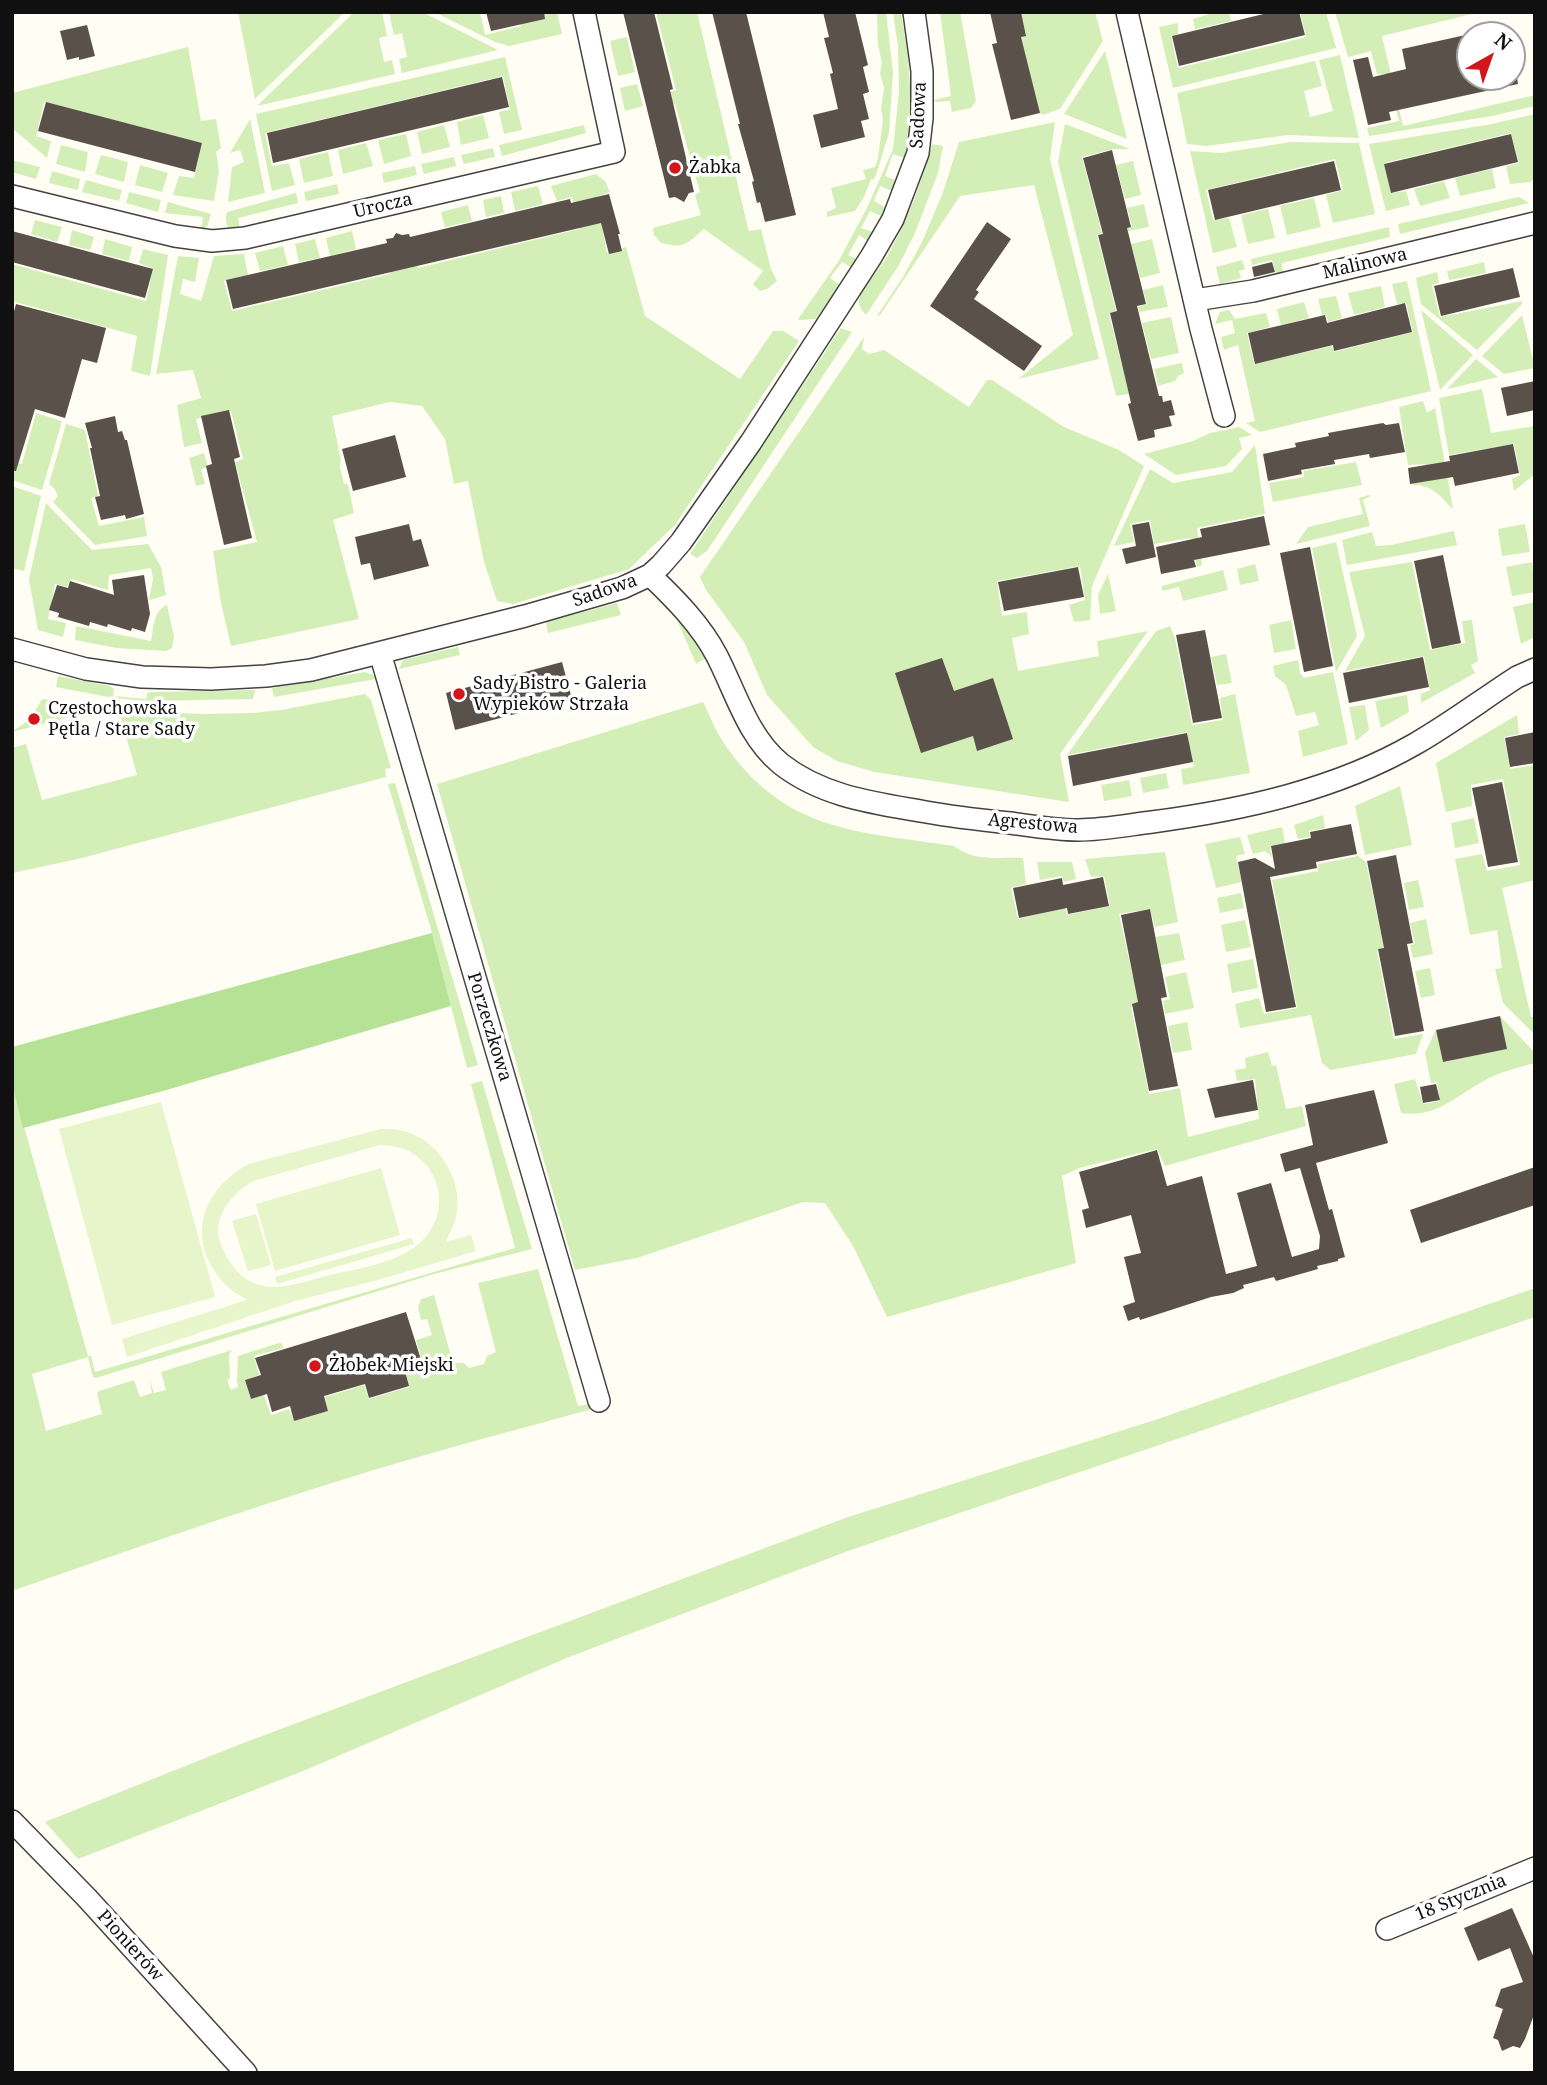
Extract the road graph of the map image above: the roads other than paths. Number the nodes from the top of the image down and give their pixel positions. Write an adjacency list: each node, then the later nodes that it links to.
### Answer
1 (584, 12): 4 (street, Urocza)
2 (914, 12): 8 (street, Sadowa)
3 (1127, 12): 6 (street)
4 (12, 196)
5 (1535, 223): 6 (street, Malinowa)
6 (1195, 300): 7 (street)
7 (1224, 416)
8 (650, 575): 10 (street, Sadowa); 11 (street, Agrestowa)
9 (12, 649): 10 (street, Sadowa)
10 (380, 653): 12 (street, Porzeczkowa)
11 (1535, 669)
12 (599, 1401)
13 (12, 1821): 16 (street, Pionierów)
14 (1535, 1868): 15 (street, 18 Stycznia)
15 (1387, 1929)
16 (246, 2073)

